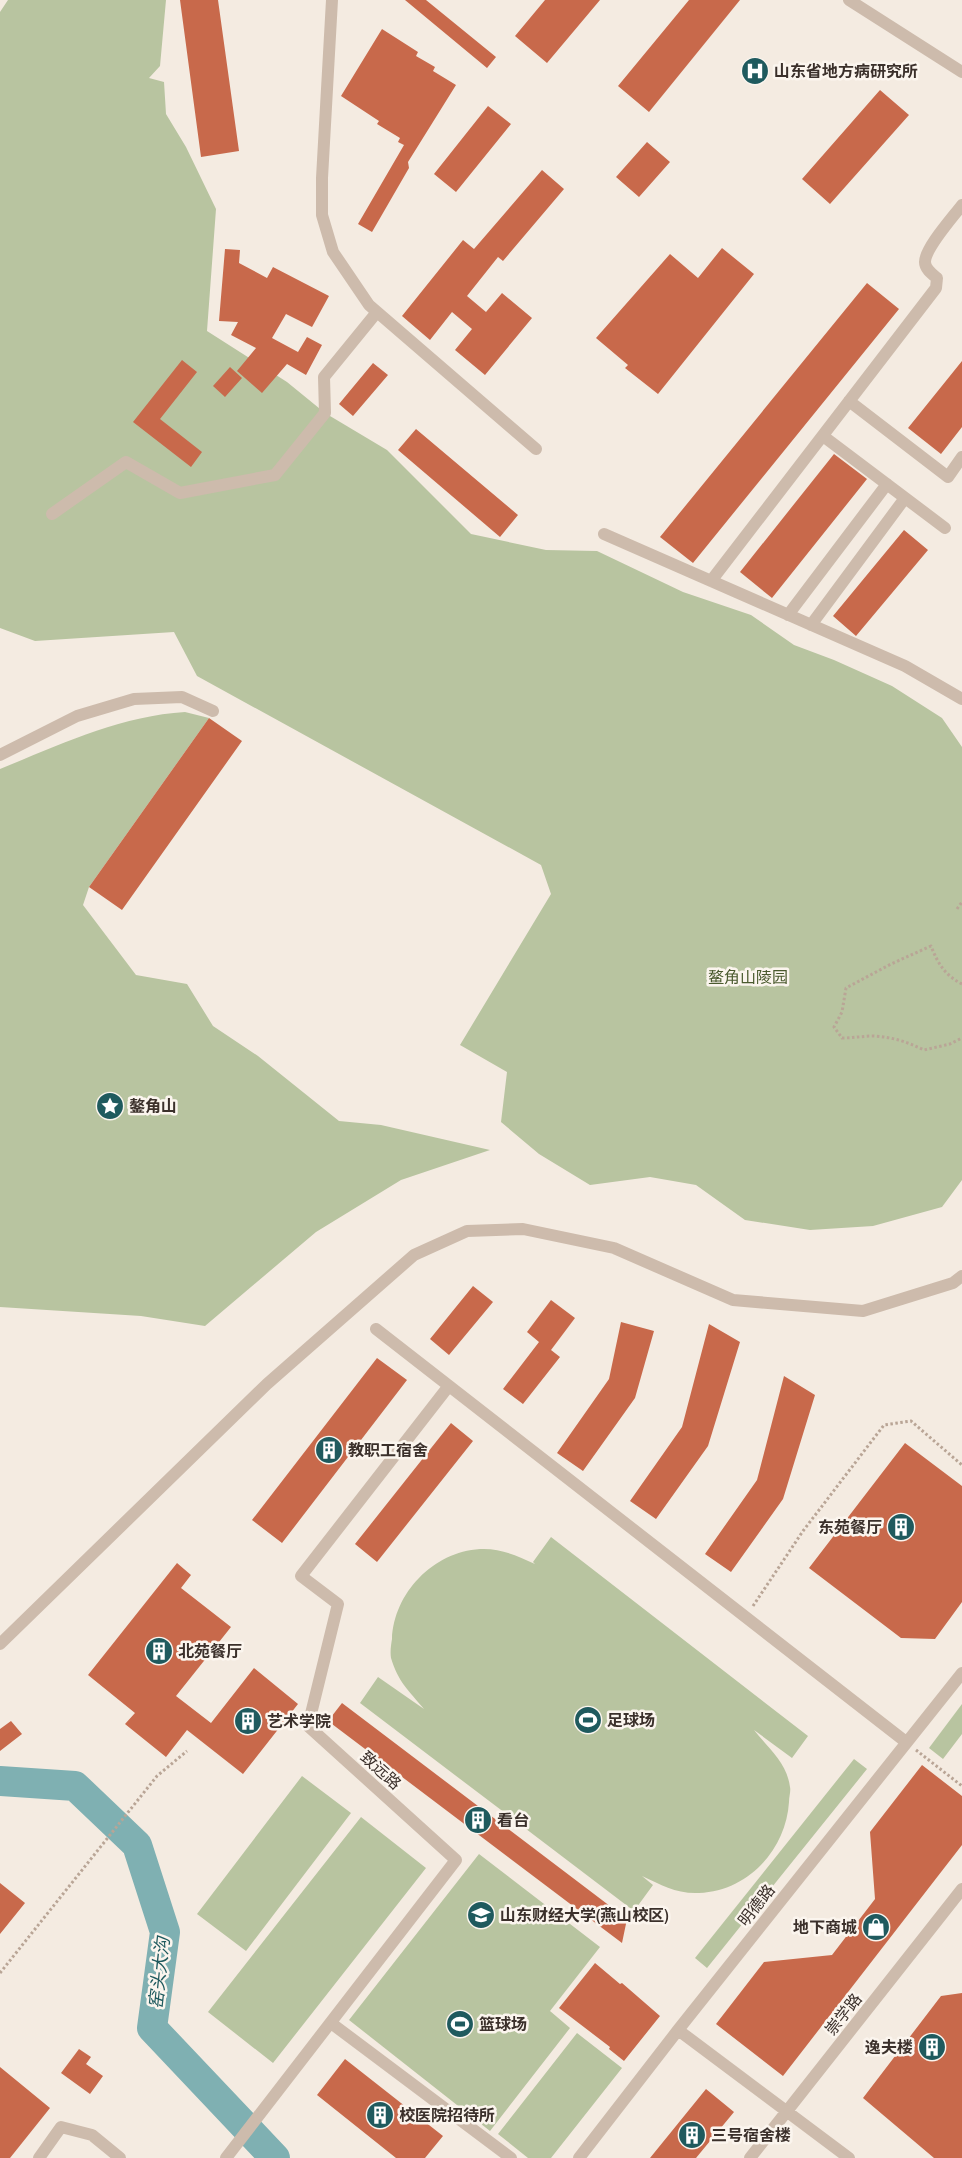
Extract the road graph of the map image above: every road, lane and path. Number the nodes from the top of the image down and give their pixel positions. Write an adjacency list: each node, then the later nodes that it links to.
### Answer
1 (332, 0): 5 (street)
2 (849, 0): 3 (street)
3 (962, 72)
4 (962, 205): 6 (street)
5 (377, 312): 8 (street); 12 (street)
6 (849, 402): 7 (street); 9 (street)
7 (823, 436): 10 (street); 15 (street)
8 (536, 449)
9 (962, 457)
10 (887, 484): 11 (street); 16 (street)
11 (905, 498): 13 (street); 17 (street)
12 (52, 514)
13 (945, 528)
14 (604, 534): 15 (street)
15 (711, 581): 16 (street)
16 (788, 615): 17 (street)
17 (811, 625): 18 (street)
18 (962, 699)
19 (212, 711): 20 (street)
20 (0, 755)
21 (962, 902): 22 (path)
22 (957, 909)
23 (962, 984): 24 (path)
24 (962, 1038)
25 (962, 1276): 30 (street)
26 (376, 1329): 27 (street)
27 (448, 1387): 29 (street); 37 (street, 致远路)
28 (962, 1465): 29 (path)
29 (745, 1617): 32 (street)
30 (0, 1644)
31 (962, 1673): 32 (street, 明德路)
32 (906, 1742): 34 (path); 38 (street, 明德路)
33 (187, 1751): 36 (path)
34 (962, 1786)
35 (962, 1889): 39 (street, 崇学路)
36 (0, 1973)
37 (331, 2023): 42 (street, 致远路); 43 (street)
38 (678, 2030): 39 (street); 44 (street, 明德路)
39 (787, 2112): 45 (street, 崇学路); 46 (street)
40 (39, 2158): 41 (street)
41 (120, 2158)
42 (226, 2158)
43 (511, 2158)
44 (579, 2158)
45 (750, 2158)
46 (849, 2158)

